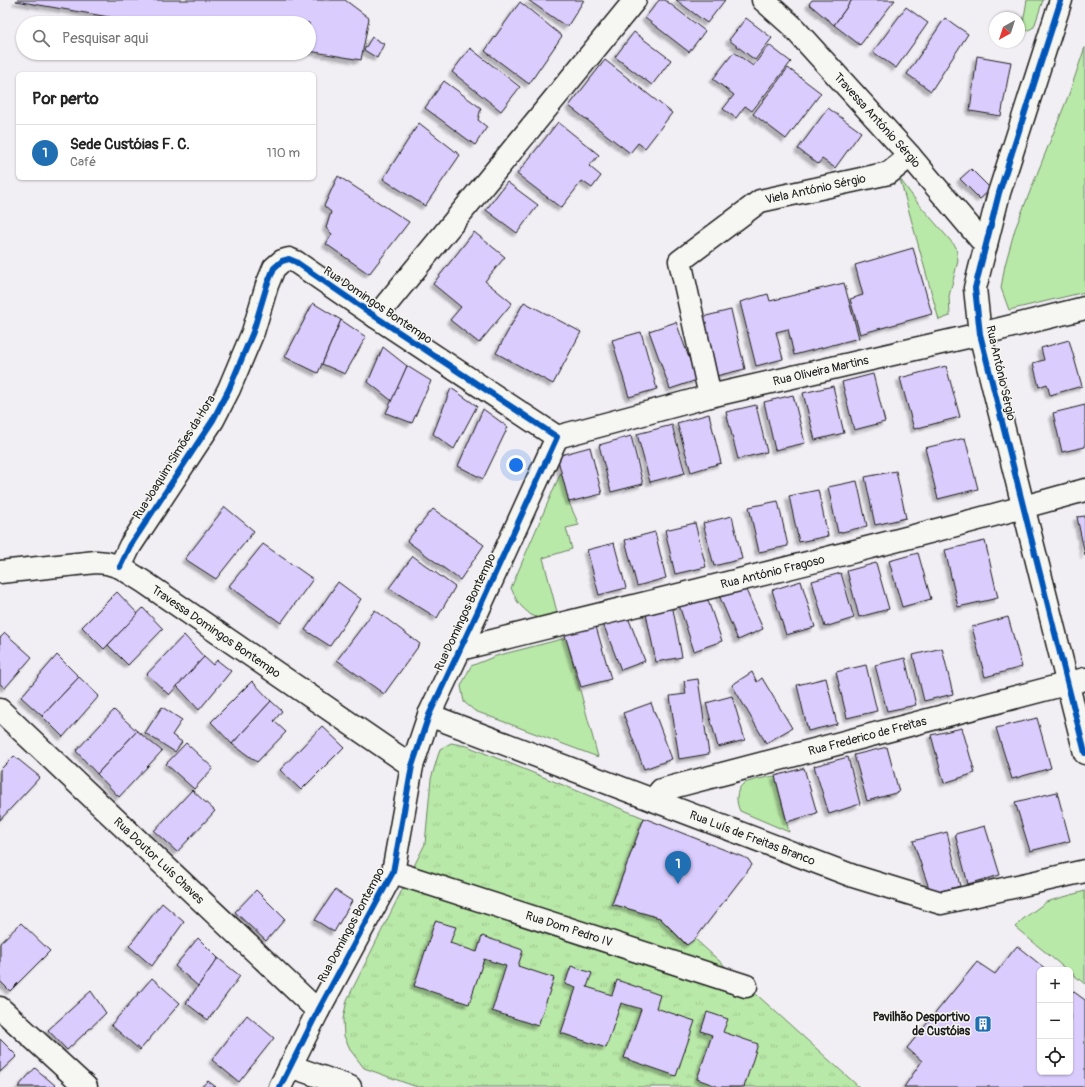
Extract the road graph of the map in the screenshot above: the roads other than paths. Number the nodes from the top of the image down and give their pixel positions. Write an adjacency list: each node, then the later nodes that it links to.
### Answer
1 (635, 0): 8 (street, Rua Domingos Bontempo)
2 (763, 0): 4 (street, Travessa António Sérgio)
3 (1061, 0): 5 (street, Rua António Sérgio)
4 (910, 156): 5 (street, Travessa António Sérgio); 10 (street, Viela António Sérgio)
5 (986, 246): 9 (street, Rua António Sérgio)
6 (296, 262): 8 (street, Rua Domingos Bontempo); 14 (street, Rua Joaquim Simões da Hora)
7 (1085, 308): 9 (street, Rua Oliveira Martins)
8 (376, 317): 11 (street, Rua Domingos Bontempo)
9 (980, 334): 10 (street, Rua Oliveira Martins); 13 (street, Rua António Sérgio)
10 (710, 396): 11 (street, Rua Oliveira Martins)
11 (557, 437): 16 (street, Rua Domingos Bontempo)
12 (1085, 490): 13 (street, Rua António Fragoso)
13 (1022, 507): 16 (street, Rua António Fragoso); 17 (street, Rua António Sérgio)
14 (120, 567): 15 (street, Travessa Domingos Bontempo); 21 (street, Travessa Domingos Bontempo)
15 (0, 572)
16 (460, 649): 19 (street, Rua Domingos Bontempo)
17 (1076, 681): 20 (street, Rua António Sérgio); 22 (street, Rua Frederico de Freitas)
18 (0, 710): 27 (street, Rua Doutor Luís Chaves)
19 (429, 715): 21 (street, Rua Domingos Bontempo); 22 (street, Rua Luís de Freitas Branco)
20 (1085, 753)
21 (412, 766): 24 (street, Rua Domingos Bontempo)
22 (653, 800): 23 (street, Rua Luís de Freitas Branco)
23 (1085, 871)
24 (393, 872): 25 (street, Rua Dom Pedro IV); 27 (street, Rua Domingos Bontempo)
25 (746, 986)
26 (0, 1008): 29 (street)
27 (318, 1011): 28 (street, Rua Domingos Bontempo)
28 (290, 1066): 30 (street, Rua Domingos Bontempo); 31 (street)
29 (86, 1087)
30 (280, 1087)
31 (350, 1087)

